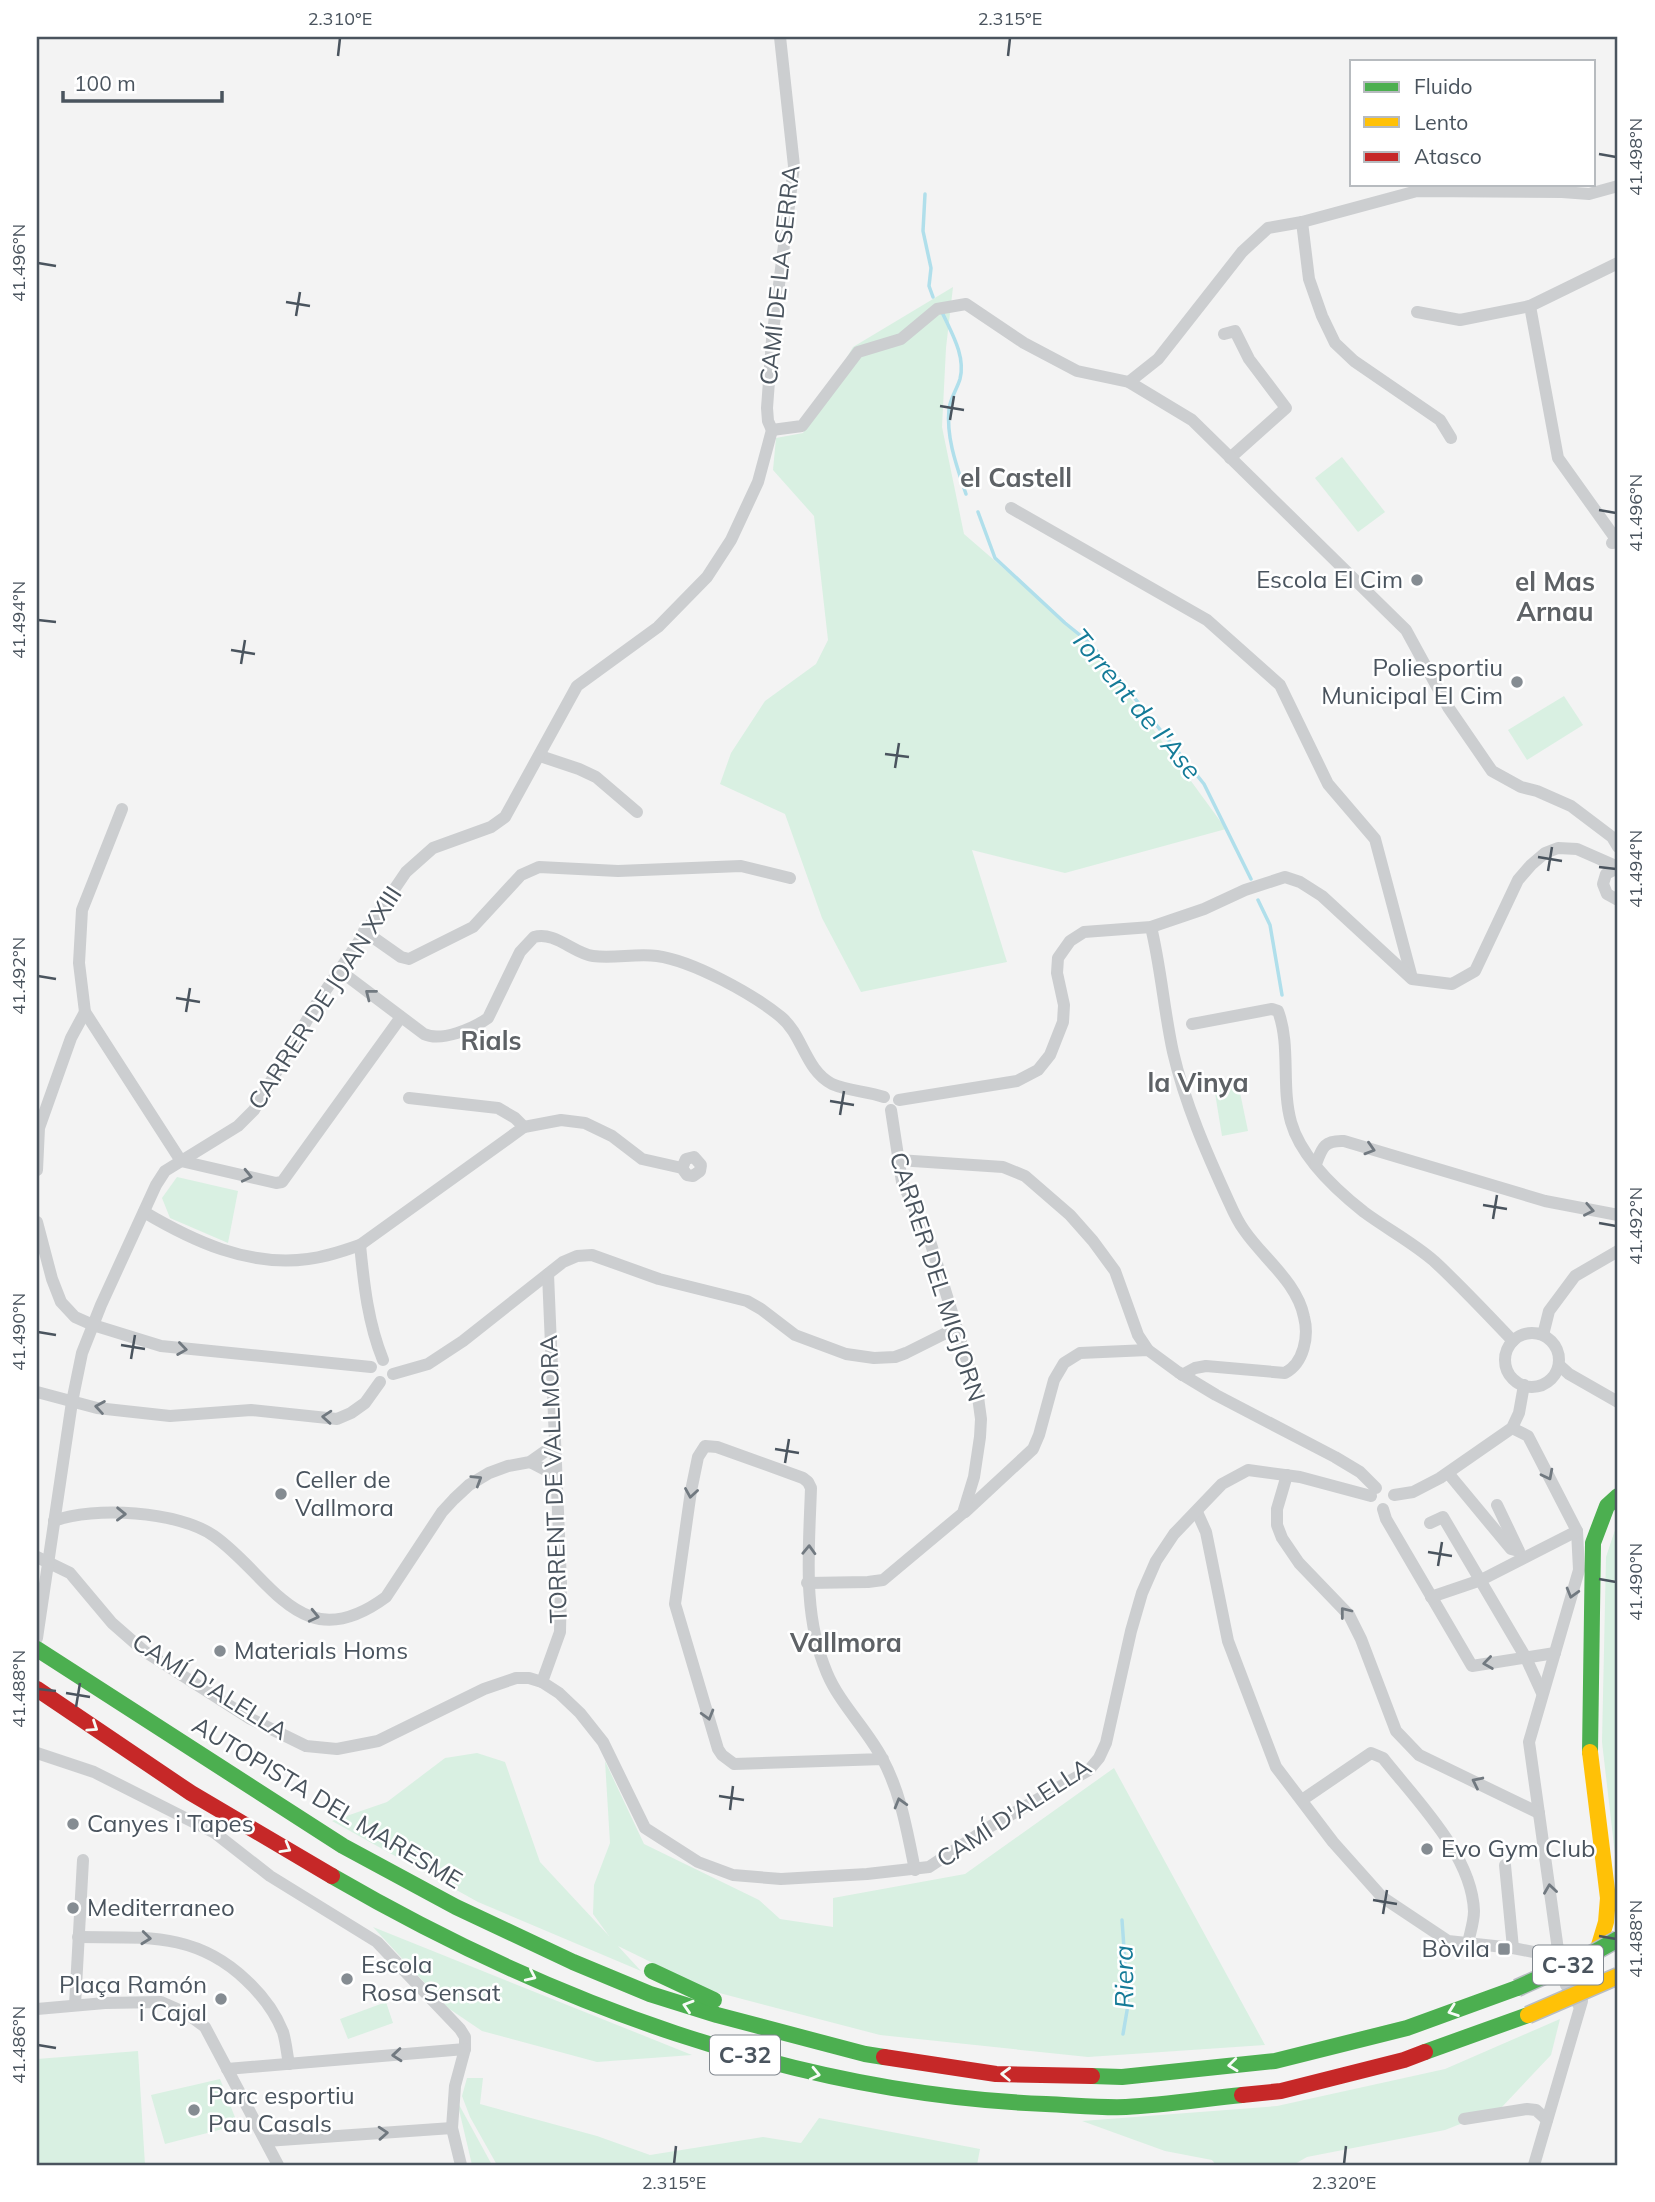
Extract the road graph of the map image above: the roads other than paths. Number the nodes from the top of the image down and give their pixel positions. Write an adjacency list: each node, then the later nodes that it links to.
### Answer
1 (780, 37): 9 (street, CAMÍ DE LA SERRA)
2 (1618, 186): 3 (street)
3 (1302, 222): 8 (street); 10 (street)
4 (1618, 263): 5 (street)
5 (1530, 306): 6 (street); 13 (street)
6 (1417, 312)
7 (1224, 334): 11 (street)
8 (1129, 382): 9 (street); 11 (street)
9 (772, 430): 14 (street, CARRER DE JOAN XXIII)
10 (1451, 439)
11 (1230, 457): 17 (street)
12 (1011, 508): 27 (street)
13 (1612, 543)
14 (540, 756): 16 (street); 25 (street, CARRER DE JOAN XXIII)
15 (122, 809): 28 (street)
16 (637, 811)
17 (1617, 843): 19 (street)
18 (1589, 854): 19 (street); 22 (street); 27 (street)
19 (1604, 860): 20 (street)
20 (1618, 867): 22 (street)
21 (790, 877): 25 (street)
22 (1604, 878): 23 (street)
23 (1618, 900)
24 (1151, 927): 27 (street); 32 (street); 54 (street)
25 (364, 931): 26 (street, CARRER DE JOAN XXIII)
26 (339, 970): 29 (street, one-way to 26); 35 (street, CARRER DE JOAN XXIII)
27 (1412, 979)
28 (85, 1012): 35 (street); 38 (street)
29 (401, 1017): 32 (street); 35 (street, one-way to 29)
30 (1192, 1024): 36 (street)
31 (409, 1098): 33 (street)
32 (895, 1105): 34 (street, CARRER DEL MIGJORN)
33 (524, 1127): 37 (street); 42 (street)
34 (898, 1160): 46 (street, CARRER DEL MIGJORN); 49 (street)
35 (181, 1161): 39 (street, CARRER DE JOAN XXIII)
36 (1316, 1164): 40 (street, one-way to 40); 48 (street)
37 (682, 1168)
38 (37, 1170)
39 (144, 1212): 42 (street); 45 (street, CARRER DE JOAN XXIII)
40 (1618, 1215)
41 (37, 1222): 45 (street)
42 (360, 1245): 50 (street)
43 (1618, 1251): 47 (street)
44 (548, 1275): 46 (street); 53 (street); 61 (street, TORRENT DE VALLMORA)
45 (93, 1325): 52 (street, one-way to 52); 58 (street, CARRER DE JOAN XXIII)
46 (956, 1328): 73 (street, CARRER DEL MIGJORN)
47 (1543, 1335): 48 (street); 51 (street)
48 (1513, 1341): 56 (street)
49 (1148, 1350): 54 (street); 73 (street)
50 (383, 1360): 52 (street); 53 (street)
51 (1559, 1365): 56 (street); 59 (street)
52 (371, 1367): 55 (street)
53 (393, 1374): 55 (street)
54 (1182, 1375): 66 (street)
55 (380, 1382): 58 (street, one-way to 58)
56 (1524, 1385): 60 (street)
57 (37, 1392): 58 (street)
58 (72, 1402): 75 (street, CARRER DE JOAN XXIII)
59 (1618, 1402)
60 (1511, 1428): 63 (street); 79 (street, one-way to 79)
61 (554, 1441): 62 (street); 64 (street, TORRENT DE VALLMORA)
62 (530, 1462): 64 (street); 75 (street, one-way to 62)
63 (1448, 1473): 67 (street); 76 (street)
64 (555, 1475): 89 (street, TORRENT DE VALLMORA)
65 (1287, 1475): 66 (street, CAMÍ D'ALELLA); 72 (street, CAMÍ D'ALELLA); 96 (street, one-way to 65)
66 (1373, 1492): 67 (street); 71 (street)
67 (1394, 1495): 71 (street)
68 (1618, 1496): 78 (main road)
69 (1497, 1505): 74 (street)
70 (1618, 1507): 78 (main road)
71 (1383, 1509): 84 (street)
72 (1197, 1511): 95 (street); 100 (street, CAMÍ D'ALELLA)
73 (963, 1513): 83 (street)
74 (1503, 1518): 76 (street); 80 (street)
75 (54, 1521): 81 (street, CARRER DE JOAN XXIII)
76 (1489, 1522): 80 (street)
77 (1430, 1523): 82 (street)
78 (1600, 1524): 108 (main road)
79 (1577, 1531): 80 (street); 87 (street, one-way to 87)
80 (1520, 1555): 82 (street)
81 (42, 1559): 85 (street, CARRER DE JOAN XXIII); 89 (street, CAMÍ D'ALELLA)
82 (1481, 1580): 84 (street); 88 (street)
83 (807, 1583): 94 (street); 94 (street, one-way to 94)
84 (1431, 1597): 88 (street, one-way to 84)
85 (37, 1637)
86 (37, 1649): 91 (main road, AUTOPISTA DEL MARESME / C-32)
87 (1555, 1653): 88 (street); 92 (street)
88 (1526, 1658): 92 (street)
89 (542, 1682): 100 (street, CAMÍ D'ALELLA)
90 (37, 1689): 109 (main road, C-32, one-way to 109, bridge)
91 (101, 1692): 97 (main road); 114 (main road, AUTOPISTA DEL MARESME / C-32, one-way to 91)
92 (1542, 1693): 96 (street)
93 (37, 1753): 113 (street)
94 (883, 1759): 100 (street, one-way to 94)
95 (1302, 1800): 103 (street); 103 (street)
96 (1539, 1812): 105 (street, one-way to 96)
97 (324, 1813)
98 (83, 1860): 101 (street)
99 (1505, 1865): 104 (street)
100 (915, 1870)
101 (78, 1937): 110 (street); 115 (street, one-way to 115)
102 (1618, 1939): 114 (main road, AUTOPISTA DEL MARESME / C-32, one-way to 114, bridge)
103 (1464, 1943): 104 (street)
104 (1513, 1948): 105 (street)
105 (1559, 1956): 111 (street)
106 (1618, 1970): 108 (street)
107 (652, 1971): 114 (main road)
108 (1590, 1975): 111 (street)
109 (1618, 1976)
110 (75, 2005): 112 (street); 116 (street)
111 (1580, 2007): 118 (street)
112 (37, 2009)
113 (465, 2049): 115 (street, one-way to 115); 119 (street)
114 (865, 2054)
115 (289, 2064): 116 (street)
116 (227, 2069): 120 (street)
117 (1464, 2119): 118 (street)
118 (1547, 2120): 123 (street)
119 (452, 2128): 120 (street, one-way to 119); 122 (street)
120 (266, 2141): 121 (street)
121 (278, 2165)
122 (461, 2165)
123 (1534, 2165)

